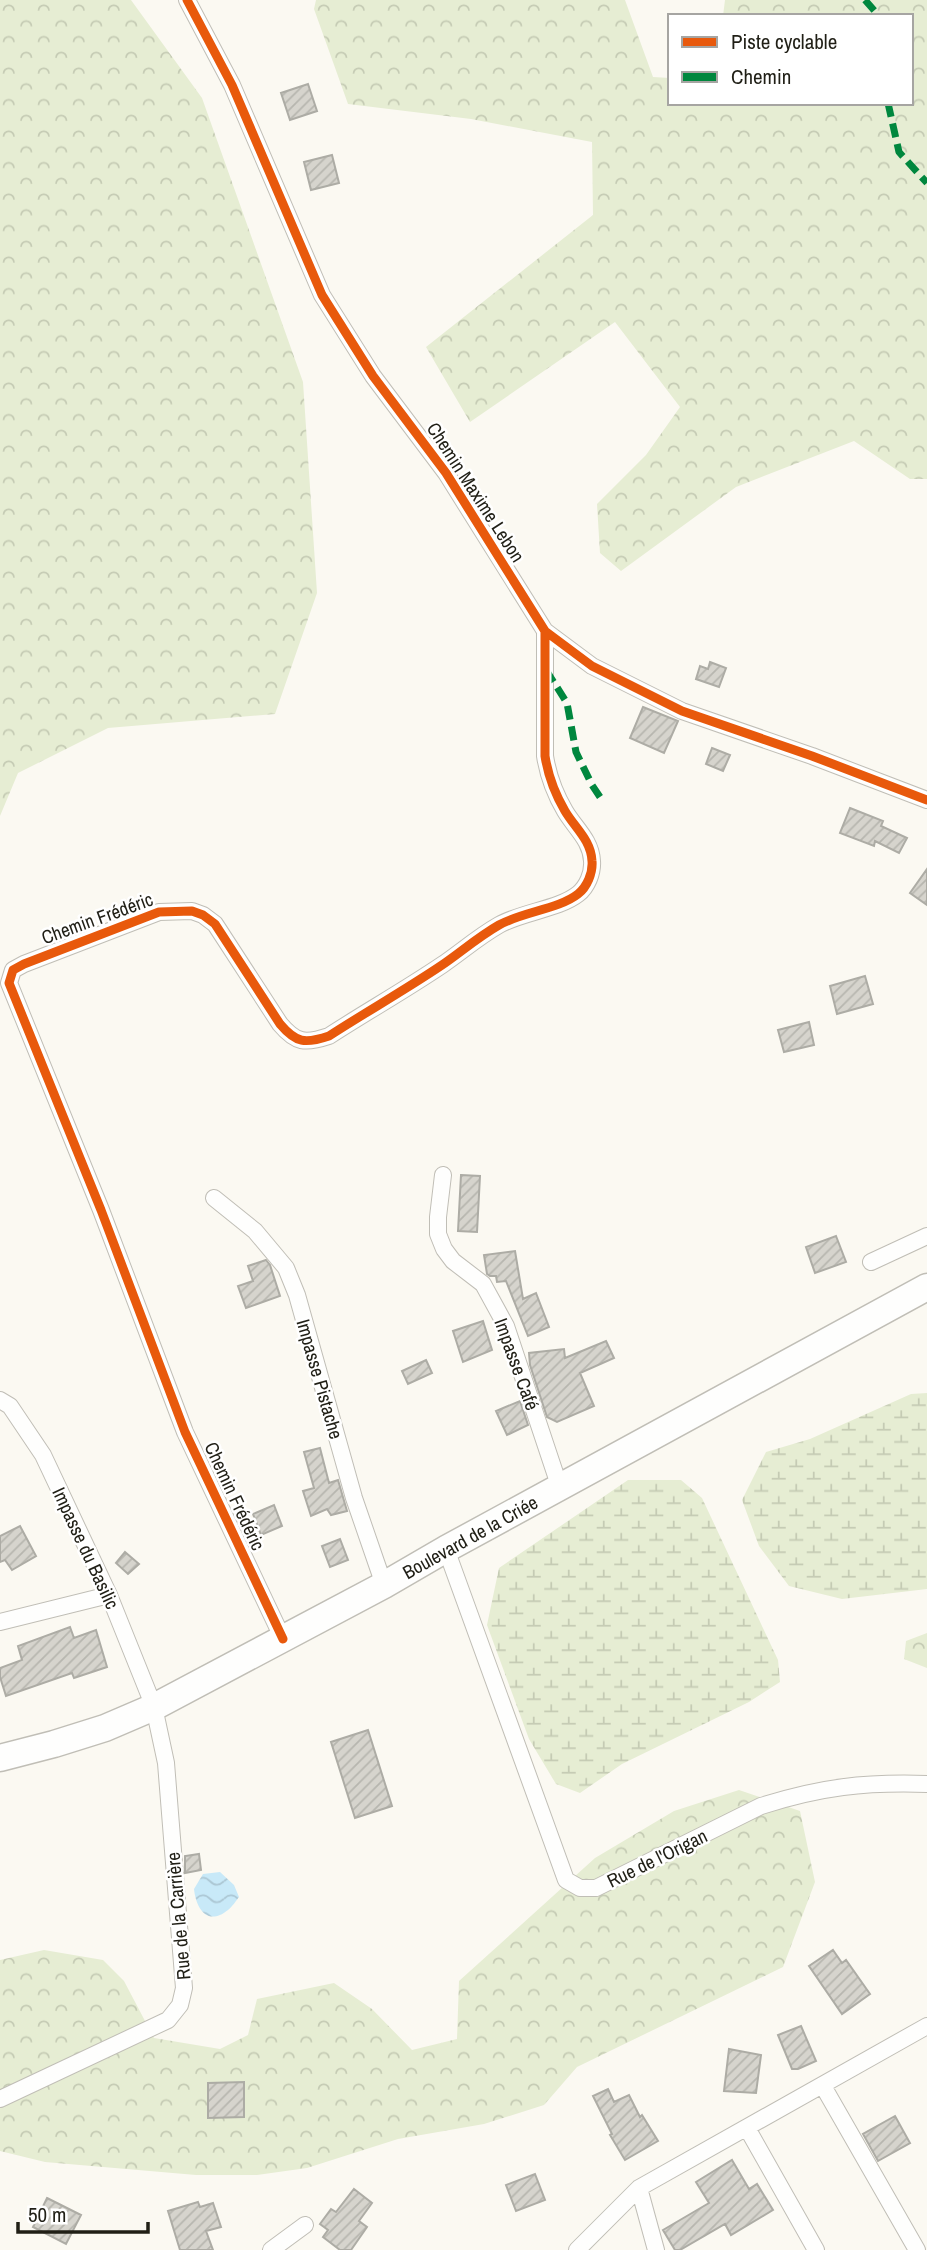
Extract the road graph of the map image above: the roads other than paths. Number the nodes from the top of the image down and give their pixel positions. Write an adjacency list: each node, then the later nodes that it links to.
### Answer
1 (187, 0): 2 (street, Chemin Maxime Lebon)
2 (545, 631): 3 (street, Chemin Maxime Lebon); 15 (street, Chemin Frédéric)
3 (927, 800)
4 (443, 1175): 10 (street, Impasse Café)
5 (215, 1198): 12 (street, Impasse Pistache)
6 (927, 1236): 7 (street)
7 (871, 1262)
8 (927, 1287): 10 (main road, Boulevard de la Criée)
9 (0, 1400): 13 (street, Impasse du Basilic)
10 (560, 1488): 11 (main road, Boulevard de la Criée)
11 (446, 1549): 12 (main road, Boulevard de la Criée); 18 (street, Rue de l'Origan)
12 (384, 1586): 15 (main road, Boulevard de la Criée)
13 (109, 1595): 14 (street); 16 (street, Impasse du Basilic)
14 (0, 1622)
15 (283, 1639): 16 (main road, Boulevard de la Criée)
16 (154, 1707): 17 (main road, Boulevard de la Criée); 21 (street, Rue de la Carrière)
17 (0, 1758)
18 (927, 1784)
19 (927, 2026): 20 (street)
20 (823, 2086): 22 (street); 29 (street)
21 (0, 2099)
22 (747, 2128): 23 (street); 28 (street)
23 (639, 2188): 26 (street); 27 (street)
24 (305, 2225): 25 (street)
25 (271, 2250)
26 (577, 2250)
27 (656, 2250)
28 (816, 2250)
29 (917, 2250)

